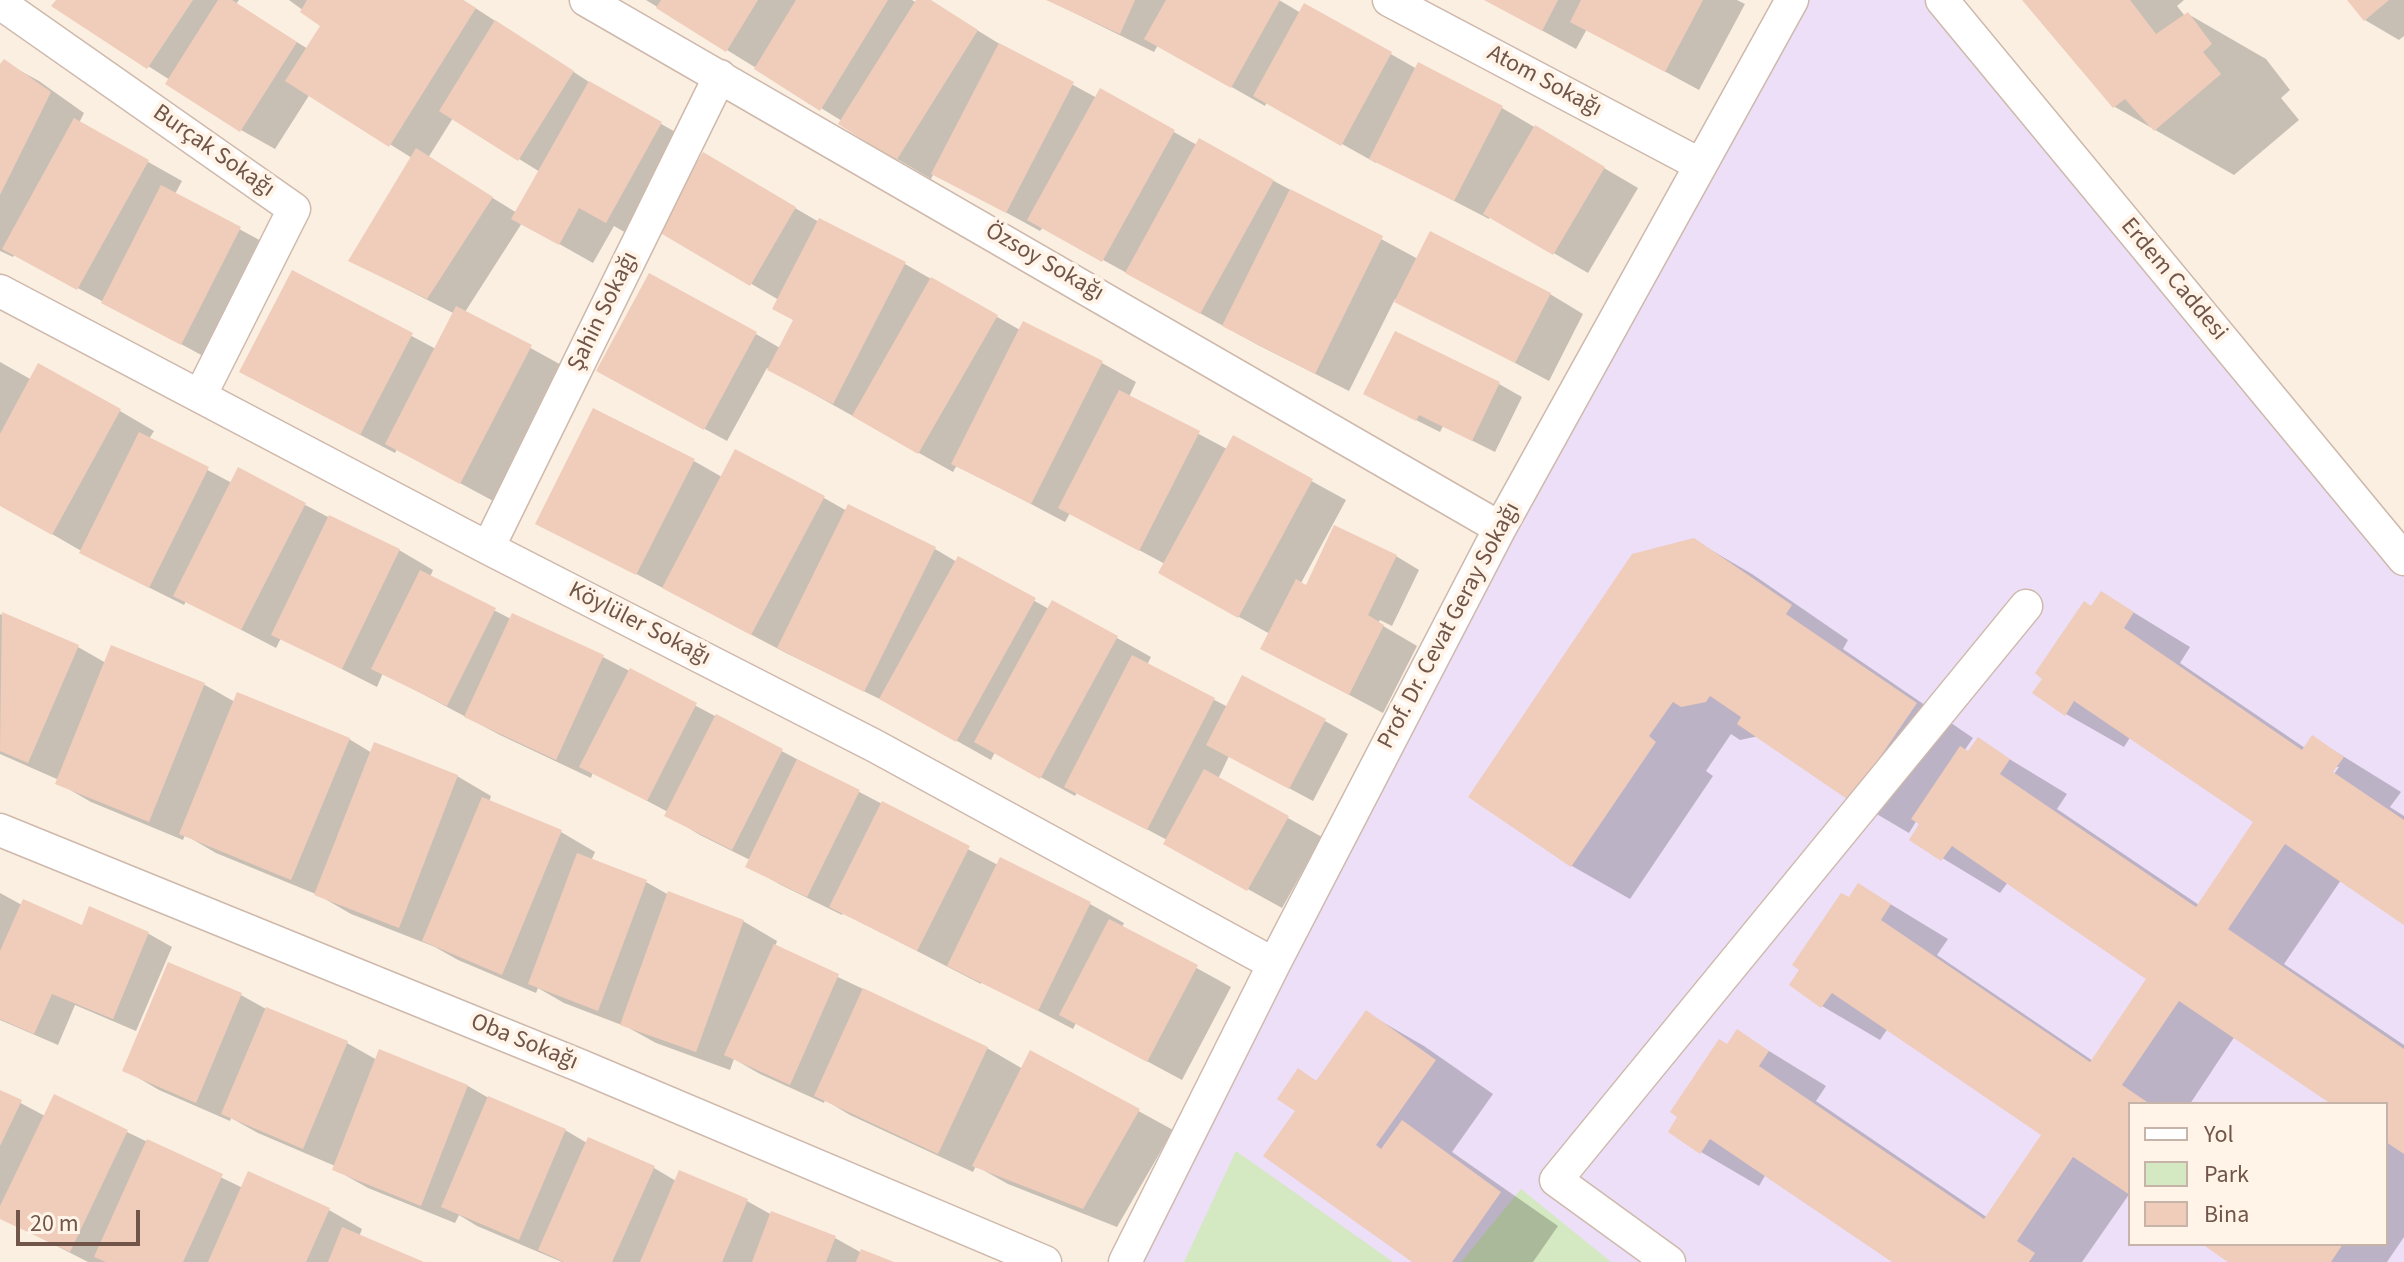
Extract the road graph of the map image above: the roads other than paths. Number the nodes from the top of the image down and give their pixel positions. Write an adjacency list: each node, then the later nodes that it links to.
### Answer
1 (586, 0): 6 (street, Özsoy Sokağı)
2 (1389, 0): 7 (street, Atom Sokağı)
3 (1792, 0): 7 (street, Prof. Dr. Cevat Geray Sokağı)
4 (1942, 0): 12 (street, Erdem Caddesi)
5 (0, 3): 9 (street, Burçak Sokağı)
6 (720, 76): 10 (street, Özsoy Sokağı); 11 (street, Şahin Sokağı)
7 (1699, 164): 10 (street, Prof. Dr. Cevat Geray Sokağı)
8 (0, 291): 9 (street, Köylüler Sokağı)
9 (200, 396): 11 (street, Köylüler Sokağı)
10 (1500, 528): 15 (street, Prof. Dr. Cevat Geray Sokağı)
11 (488, 548): 15 (street, Köylüler Sokağı)
12 (2404, 559)
13 (2026, 606): 18 (street)
14 (0, 830): 16 (street, Oba Sokağı)
15 (1274, 964): 17 (street, Prof. Dr. Cevat Geray Sokağı)
16 (1045, 1262)
17 (1125, 1262)
18 (1669, 1262)

